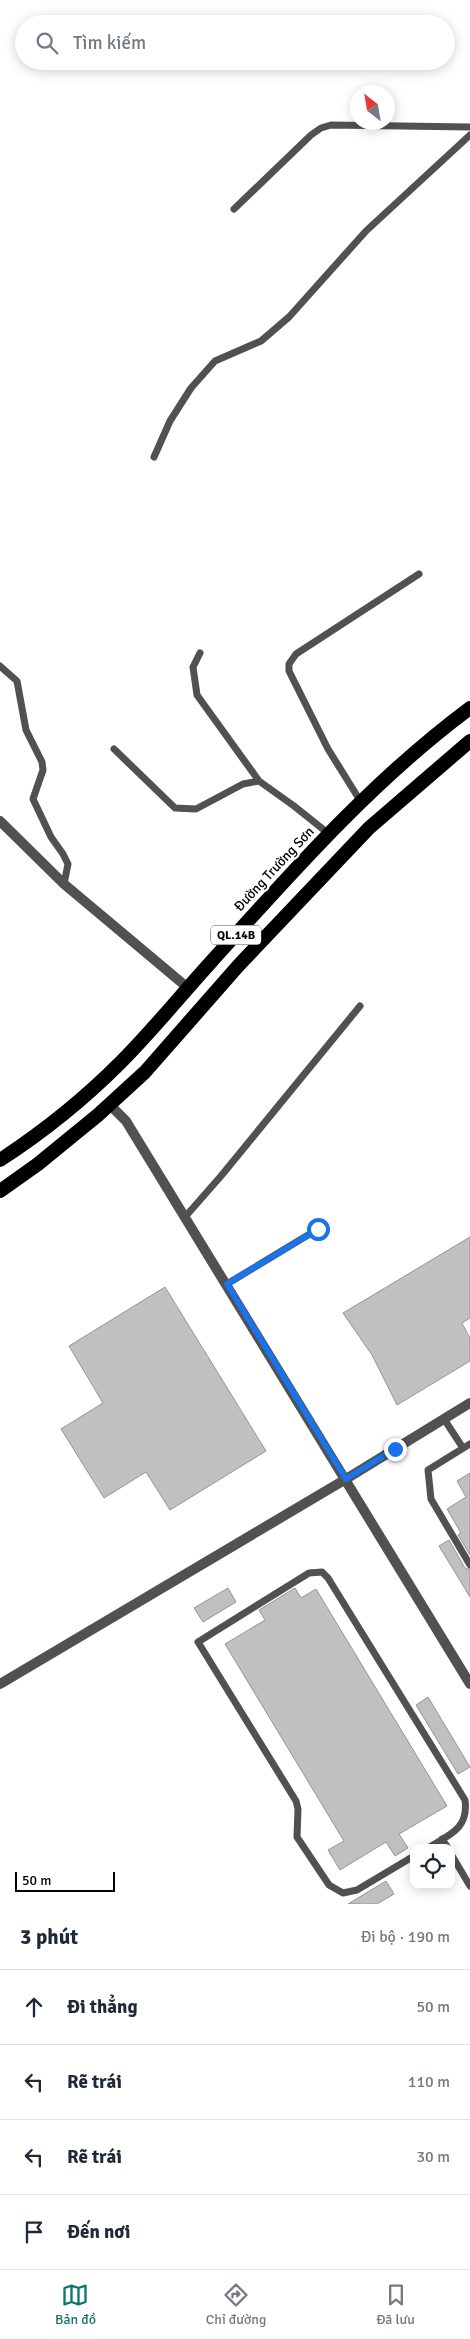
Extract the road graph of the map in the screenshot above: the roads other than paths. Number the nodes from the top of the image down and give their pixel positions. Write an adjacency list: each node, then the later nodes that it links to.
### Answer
1 (470, 127): 3 (lane)
2 (470, 135): 4 (lane)
3 (234, 208)
4 (154, 457)
5 (419, 574): 12 (lane)
6 (200, 653): 11 (lane)
7 (0, 666): 15 (lane)
8 (470, 708): 12 (highway, Đường Trường Sơn / QL.14B)
9 (470, 741): 18 (highway, QL.14B)
10 (114, 749): 11 (lane)
11 (260, 781): 14 (lane)
12 (361, 802): 14 (highway, Đường Trường Sơn / QL.14B)
13 (0, 822): 15 (street)
14 (329, 834): 16 (highway, Đường Trường Sơn / QL.14B)
15 (64, 884): 16 (street)
16 (188, 988): 19 (highway, Đường Trường Sơn / QL.14B)
17 (360, 1006): 21 (lane)
18 (109, 1104): 20 (highway, QL.14B); 21 (street)
19 (0, 1160)
20 (0, 1191)
21 (185, 1217): 23 (street)
22 (318, 1229): 23 (lane)
23 (227, 1284): 28 (street)
24 (470, 1403): 25 (street)
25 (444, 1419): 27 (lane); 28 (street)
26 (470, 1444): 27 (lane)
27 (463, 1448): 29 (lane)
28 (346, 1479): 30 (street); 31 (street)
29 (470, 1565)
30 (0, 1684)
31 (470, 1684)
32 (442, 1839): 33 (lane); 34 (lane); 35 (lane)
33 (434, 1844)
34 (445, 1844)
35 (410, 1858)
36 (455, 1861): 37 (lane)
37 (470, 1886)

